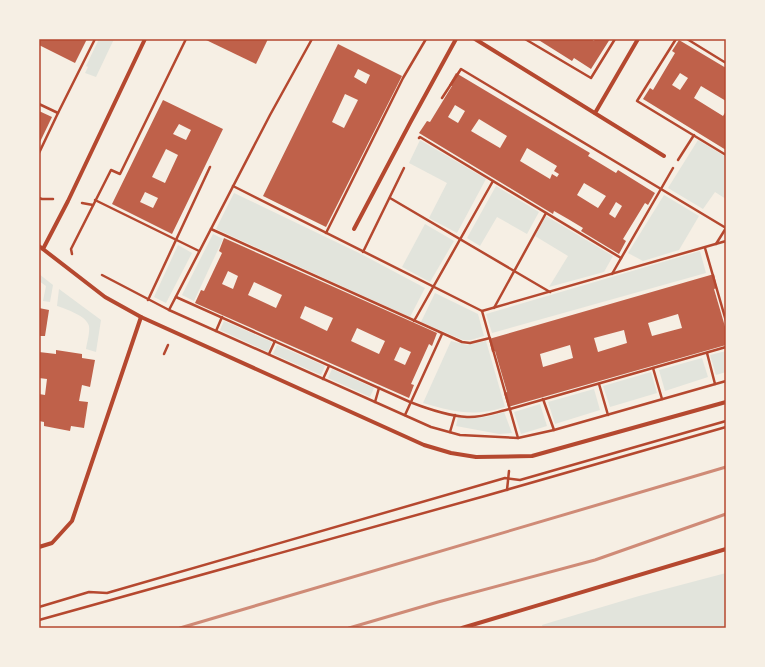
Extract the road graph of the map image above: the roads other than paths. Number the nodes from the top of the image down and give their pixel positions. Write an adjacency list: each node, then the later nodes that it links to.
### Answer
1 (145, 39): 8 (street)
2 (456, 39): 7 (street)
3 (475, 39): 5 (street)
4 (638, 39): 5 (street)
5 (595, 113): 6 (street)
6 (664, 156)
7 (354, 229)
8 (41, 247): 9 (street)
9 (141, 317): 10 (street); 11 (street)
10 (726, 402)
11 (39, 547)
12 (726, 549): 13 (street)
13 (462, 628)

